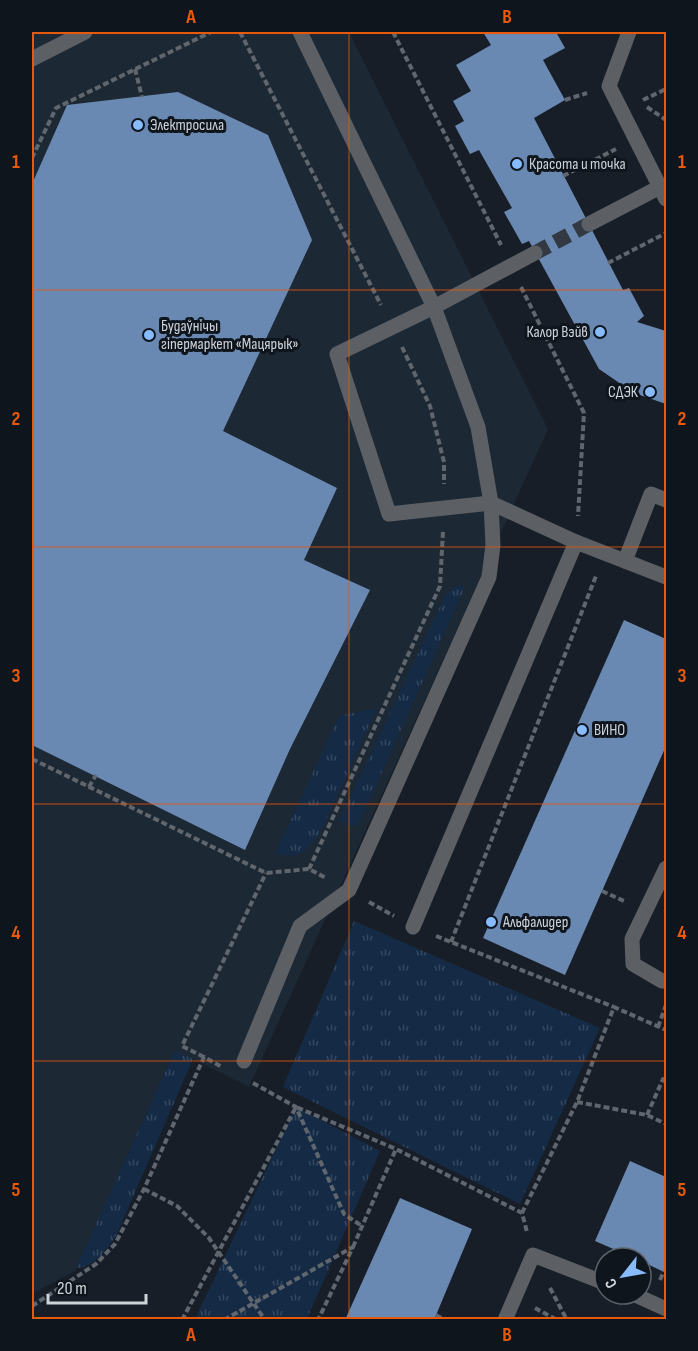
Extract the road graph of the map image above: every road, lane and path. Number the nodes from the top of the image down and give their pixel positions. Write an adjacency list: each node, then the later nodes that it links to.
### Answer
1 (85, 32): 6 (lane)
2 (211, 32): 7 (path)
3 (300, 32): 20 (lane)
4 (393, 32): 19 (path)
5 (629, 32): 11 (lane)
6 (32, 59)
7 (135, 69): 8 (path); 12 (path)
8 (141, 97)
9 (640, 102): 10 (path)
10 (666, 120)
11 (636, 139): 13 (path); 14 (lane)
12 (32, 158)
13 (563, 176)
14 (663, 193): 15 (lane)
15 (589, 224)
16 (666, 233): 18 (path)
17 (535, 253): 19 (lane)
18 (608, 263)
19 (511, 265): 20 (lane); 23 (path)
20 (434, 308): 22 (lane); 22 (lane)
21 (666, 500): 24 (lane)
22 (491, 503): 23 (lane); 31 (lane)
23 (576, 542): 24 (lane); 32 (lane); 33 (path)
24 (625, 561): 25 (lane)
25 (666, 577)
26 (32, 759): 28 (path)
27 (96, 775): 28 (path)
28 (89, 787): 30 (path)
29 (666, 868): 34 (lane)
30 (266, 873): 31 (path); 39 (path)
31 (349, 890): 32 (path); 40 (lane)
32 (413, 927): 33 (path)
33 (451, 942): 36 (path)
34 (666, 981)
35 (666, 1004): 37 (path)
36 (614, 1007): 37 (path); 44 (path)
37 (658, 1026): 38 (path)
38 (666, 1030)
39 (204, 1057): 41 (path); 49 (path)
40 (244, 1061)
41 (224, 1068)
42 (245, 1079): 45 (path)
43 (666, 1081): 46 (path)
44 (578, 1102): 46 (path); 50 (path)
45 (296, 1107): 48 (path); 51 (path); 53 (path)
46 (646, 1115): 47 (path)
47 (666, 1124)
48 (396, 1149): 50 (path); 51 (path)
49 (144, 1189): 53 (path); 57 (path)
50 (522, 1212): 54 (path)
51 (362, 1226): 52 (path)
52 (353, 1247): 56 (path); 63 (path)
53 (218, 1252): 56 (path); 60 (path)
54 (533, 1255): 55 (lane); 65 (lane); 67 (path)
55 (593, 1278)
56 (254, 1303): 61 (path); 62 (path)
57 (32, 1306)
58 (533, 1314): 66 (path)
59 (436, 1315): 64 (path)
60 (182, 1320)
61 (224, 1320)
62 (265, 1320)
63 (318, 1320)
64 (446, 1320)
65 (505, 1320)
66 (557, 1320)
67 (567, 1320)

